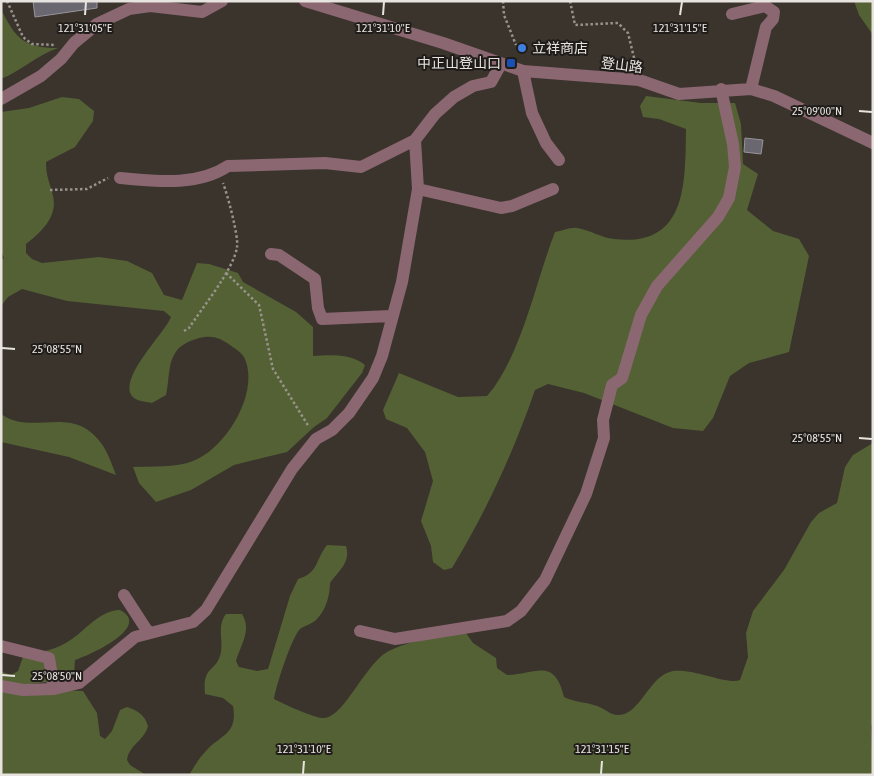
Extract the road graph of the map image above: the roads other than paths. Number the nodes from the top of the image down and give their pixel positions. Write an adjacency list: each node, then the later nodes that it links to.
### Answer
1 (222, 1): 8 (street)
2 (305, 1): 4 (street, 登山路)
3 (732, 14): 7 (street)
4 (502, 64): 5 (street, 登山路); 9 (street)
5 (524, 71): 6 (street, 登山路); 11 (street)
6 (721, 89): 7 (street, 登山路); 18 (street)
7 (751, 89): 10 (street, 登山路)
8 (1, 99)
9 (415, 140): 12 (street); 13 (street)
10 (873, 143)
11 (559, 160)
12 (120, 178)
13 (418, 189): 14 (street); 16 (street)
14 (553, 189)
15 (271, 254): 16 (street)
16 (391, 316): 19 (street)
17 (124, 595): 19 (street)
18 (360, 631)
19 (148, 632): 22 (street)
20 (1, 646): 22 (street)
21 (1, 686): 22 (street)
22 (54, 689)

